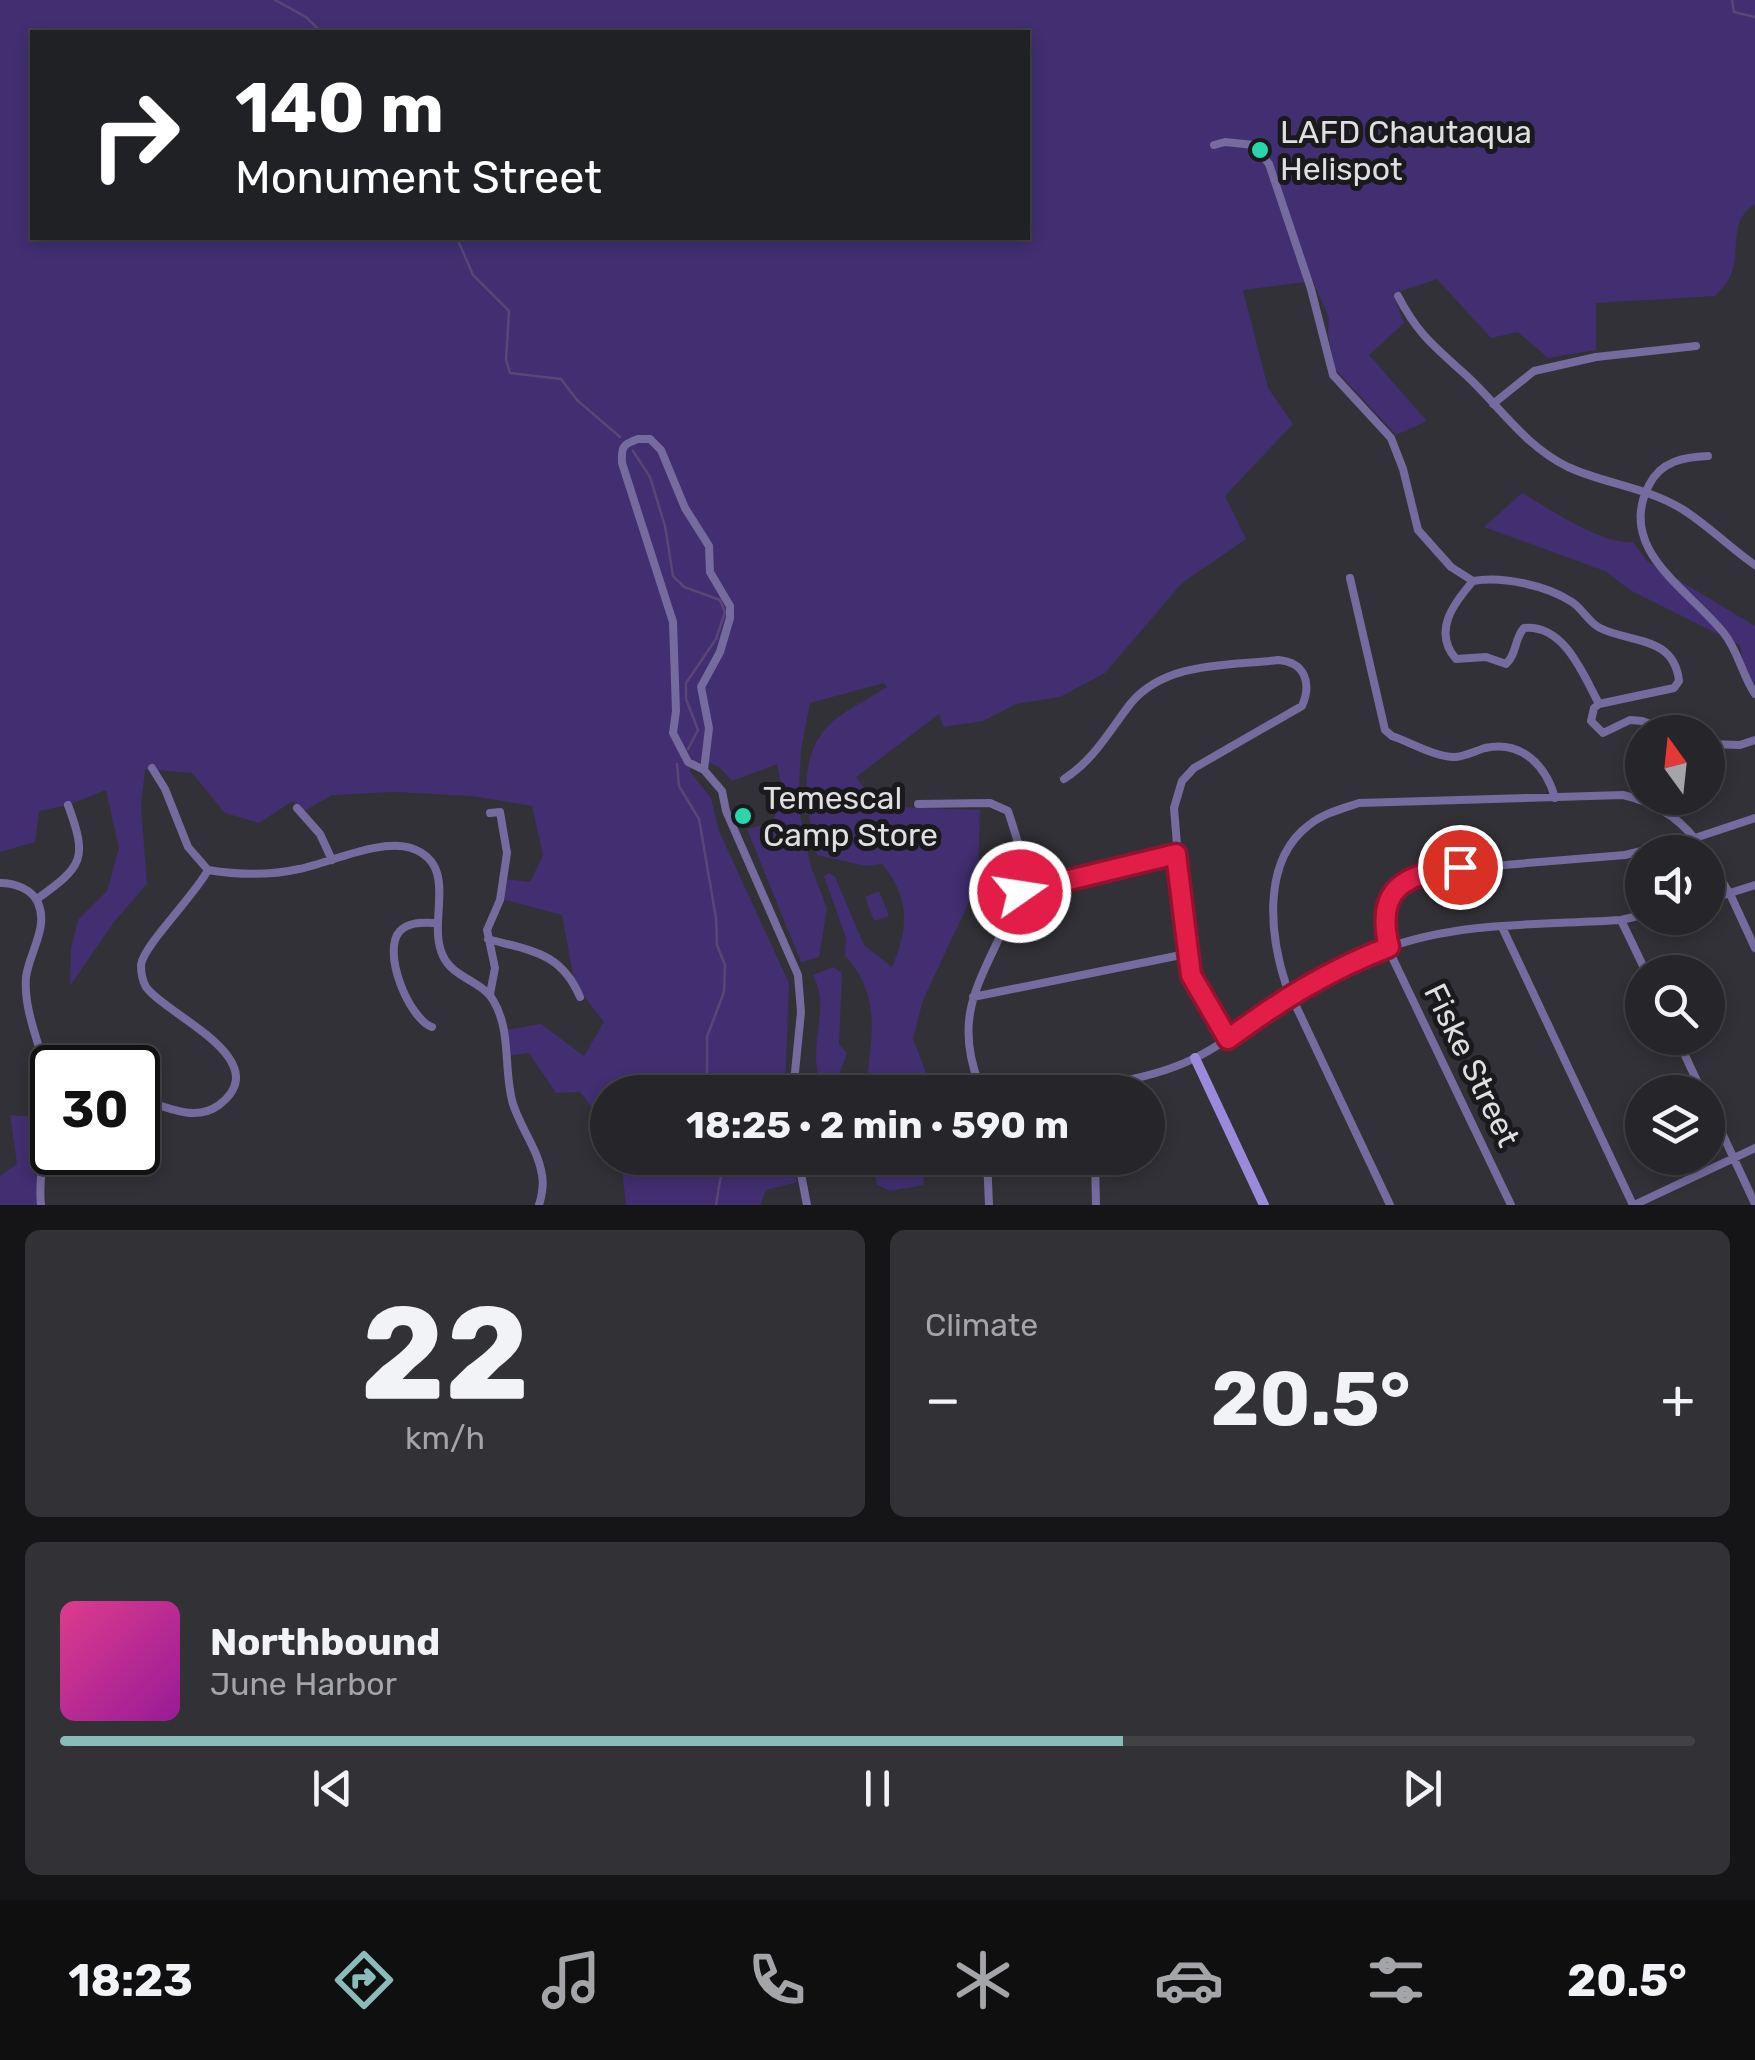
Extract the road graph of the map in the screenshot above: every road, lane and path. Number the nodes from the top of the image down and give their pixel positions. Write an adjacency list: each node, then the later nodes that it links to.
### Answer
1 (1214, 144): 9 (street)
2 (1398, 296): 4 (street)
3 (1696, 346): 4 (street)
4 (1493, 404): 6 (street)
5 (1708, 456): 6 (street)
6 (1646, 492): 7 (street); 10 (street)
7 (1755, 565)
8 (1350, 578): 18 (street)
9 (1473, 580): 11 (street); 11 (street)
10 (1755, 694)
11 (1599, 704): 12 (street)
12 (1625, 722)
13 (1755, 740): 14 (street)
14 (1725, 745)
15 (152, 768): 29 (street)
16 (704, 770): 16 (street); 54 (street)
17 (1064, 779): 26 (street)
18 (1555, 798): 24 (street); 47 (street)
19 (918, 804): 33 (street)
20 (68, 805): 36 (street)
21 (297, 808): 28 (street)
22 (490, 814): 41 (street)
23 (1755, 818): 25 (street)
24 (1693, 835)
25 (1705, 835)
26 (1176, 854): 33 (street); 44 (street)
27 (1625, 854): 42 (street)
28 (332, 860): 29 (street); 39 (street)
29 (208, 870): 57 (street)
30 (0, 883): 36 (street)
31 (1755, 885): 34 (street)
32 (1725, 886): 34 (street)
33 (1020, 892): 48 (street)
34 (1730, 894): 35 (street); 43 (street)
35 (1725, 895)
36 (37, 900): 52 (street)
37 (1625, 919): 38 (street)
38 (1621, 920): 40 (street); 45 (street)
39 (437, 922): 46 (street); 50 (street)
40 (1502, 928): 42 (street); 74 (street)
41 (488, 939): 46 (street); 49 (street)
42 (1389, 947): 47 (street); 73 (street, Fiske Street)
43 (1755, 948)
44 (1186, 954): 48 (street); 51 (street)
45 (1638, 955)
46 (490, 994): 67 (street)
47 (1290, 994): 51 (street); 72 (street)
48 (973, 996): 55 (street)
49 (580, 997)
50 (432, 1027)
51 (1228, 1039): 53 (street)
52 (39, 1045)
53 (1195, 1058): 56 (street); 71 (street)
54 (795, 1075)
55 (976, 1075)
56 (1149, 1075)
57 (160, 1106)
58 (1725, 1141): 60 (street)
59 (1755, 1148): 60 (street)
60 (1733, 1158): 65 (street); 74 (street)
61 (40, 1175): 66 (street)
62 (801, 1175): 68 (street)
63 (988, 1175): 69 (street)
64 (1095, 1175): 70 (street)
65 (1755, 1204)
66 (41, 1205)
67 (539, 1205)
68 (807, 1205)
69 (989, 1205)
70 (1096, 1205)
71 (1264, 1205)
72 (1390, 1205)
73 (1512, 1205)
74 (1633, 1205)

